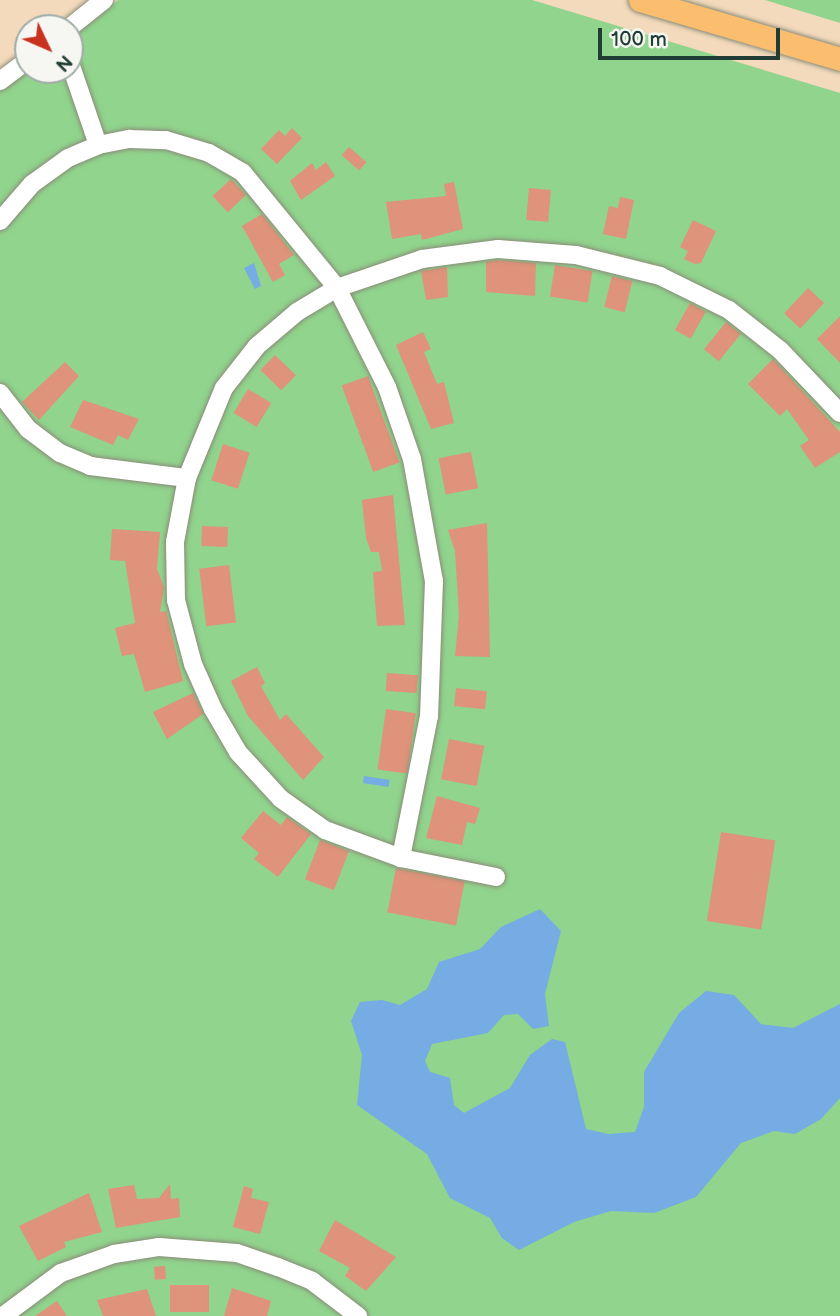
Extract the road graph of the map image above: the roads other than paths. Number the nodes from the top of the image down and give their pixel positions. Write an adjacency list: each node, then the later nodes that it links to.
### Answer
1 (104, 0): 3 (street)
2 (640, 0): 4 (main road)
3 (84, 16)
4 (840, 59)
5 (78, 84): 6 (street)
6 (99, 145): 7 (street); 8 (street)
7 (0, 222)
8 (337, 288): 10 (street); 11 (street); 12 (street)
9 (0, 393): 11 (street)
10 (840, 414)
11 (187, 478): 12 (street)
12 (401, 858): 13 (street)
13 (496, 877)
14 (3, 1316): 15 (street)
15 (358, 1316)

